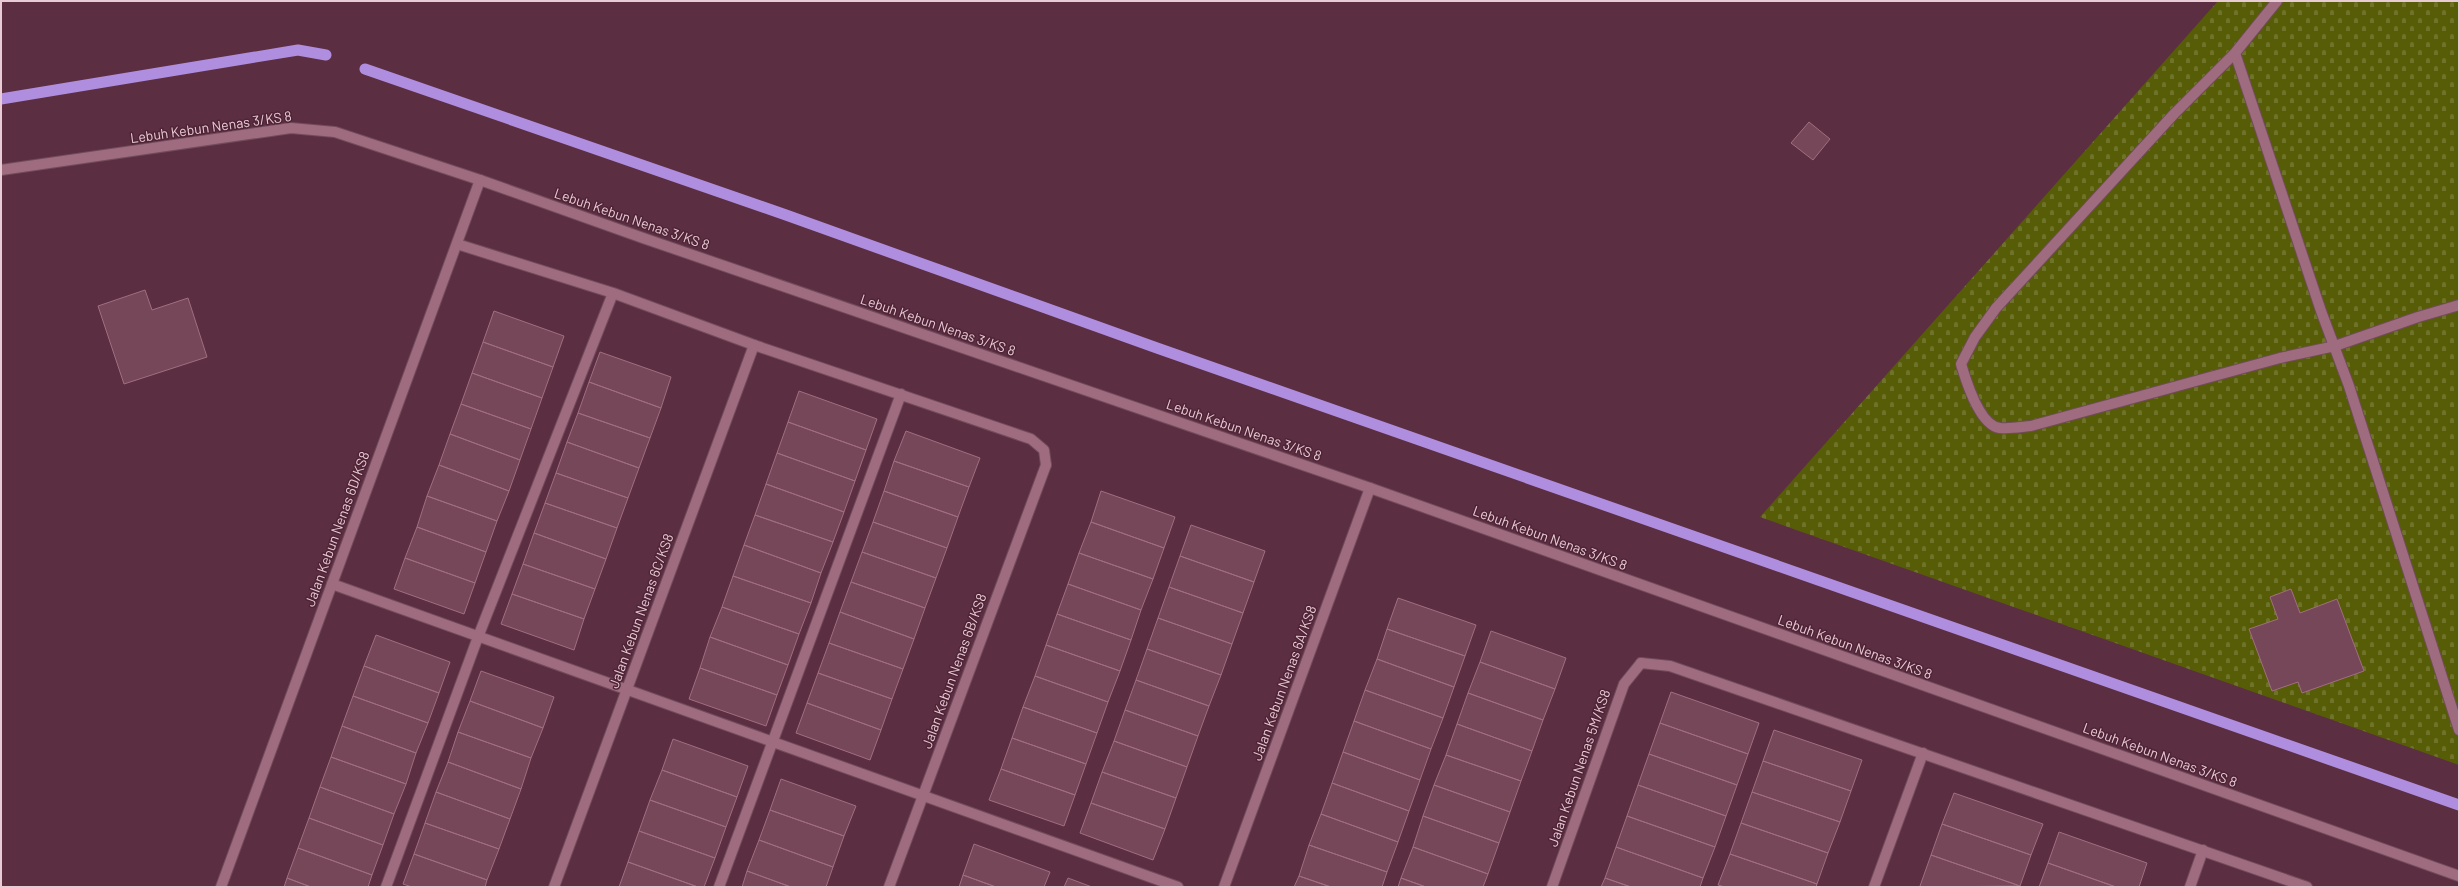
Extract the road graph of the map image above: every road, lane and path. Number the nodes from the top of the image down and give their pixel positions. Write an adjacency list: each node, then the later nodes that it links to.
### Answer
1 (2277, 1): 2 (street)
2 (2235, 52): 9 (street); 9 (street)
3 (1, 170): 4 (street, Lebuh Kebun Nenas 3/KS 8)
4 (480, 180): 5 (street, Jalan Kebun Nenas 6D/KS8); 11 (street, Lebuh Kebun Nenas 3/KS 8)
5 (457, 244): 6 (street); 12 (street, Jalan Kebun Nenas 6D/KS8)
6 (613, 293): 8 (street); 13 (street)
7 (2459, 305): 9 (street)
8 (754, 345): 10 (street); 14 (street, Jalan Kebun Nenas 6C/KS8)
9 (2335, 346): 15 (street)
10 (901, 394): 16 (street); 18 (street, Jalan Kebun Nenas 6B/KS8)
11 (1370, 488): 20 (street, Lebuh Kebun Nenas 3/KS 8); 27 (street, Jalan Kebun Nenas 6A/KS8)
12 (332, 584): 13 (street); 21 (street, Jalan Kebun Nenas 6D/KS8)
13 (478, 637): 14 (street); 22 (street)
14 (627, 690): 16 (street); 23 (street, Jalan Kebun Nenas 6C/KS8)
15 (2459, 730)
16 (773, 742): 18 (street); 24 (street)
17 (1923, 753): 19 (street); 28 (street, Jalan Kebun Nenas 5M/KS8); 29 (street)
18 (923, 796): 25 (street, Jalan Kebun Nenas 6B/KS8); 26 (street)
19 (2203, 850): 30 (street); 31 (street)
20 (2459, 876)
21 (221, 887)
22 (386, 887)
23 (554, 887)
24 (719, 887)
25 (889, 887)
26 (1178, 887)
27 (1224, 887)
28 (1552, 887)
29 (1874, 887)
30 (2190, 887)
31 (2307, 887)

